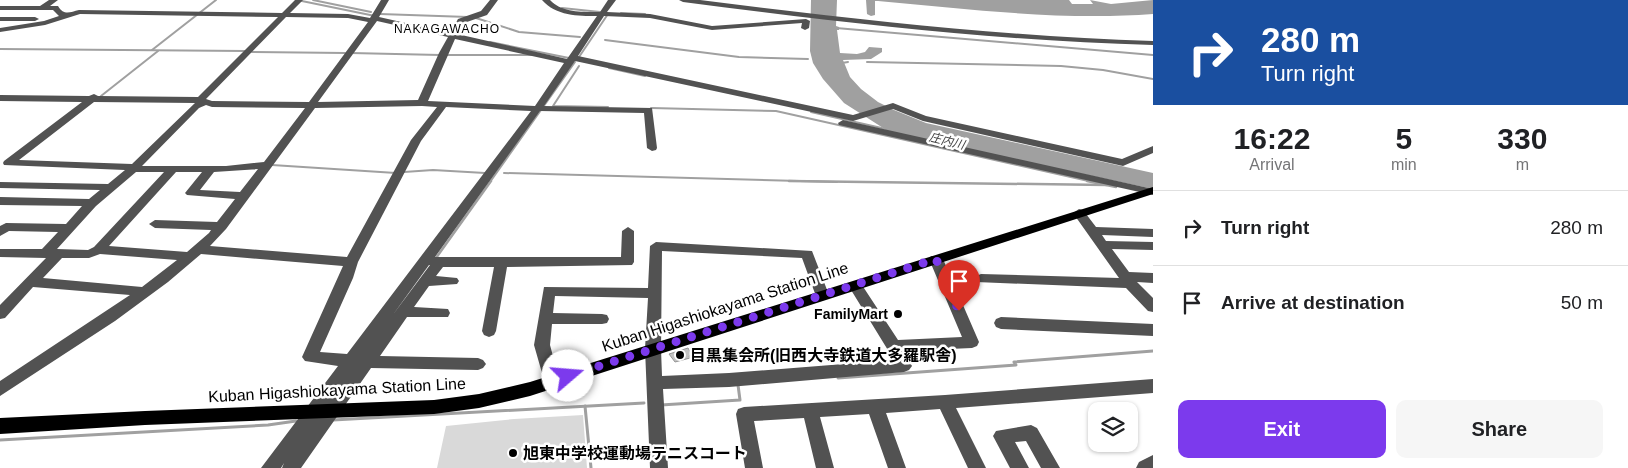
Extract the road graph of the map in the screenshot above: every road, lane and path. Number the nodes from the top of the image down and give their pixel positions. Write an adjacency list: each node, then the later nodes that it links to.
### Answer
1 (26, 0): 10 (street)
2 (54, 0): 11 (street)
3 (385, 0): 15 (street)
4 (494, 0): 20 (street)
5 (546, 0): 12 (street)
6 (612, 0): 12 (street)
7 (684, 0): 21 (street)
8 (298, 1): 13 (street)
9 (0, 8): 10 (street)
10 (12, 8): 11 (street)
11 (42, 8): 14 (street)
12 (606, 14): 18 (street); 22 (street)
13 (285, 15): 14 (street); 15 (street); 25 (street)
14 (65, 16): 17 (street)
15 (374, 18): 20 (street); 28 (street)
16 (0, 19): 17 (street)
17 (51, 20): 19 (street)
18 (805, 28)
19 (0, 30)
20 (452, 35): 22 (street); 26 (street)
21 (1153, 43)
22 (574, 60): 29 (street); 30 (street); 31 (street)
23 (0, 98): 24 (street)
24 (92, 99): 25 (street); 35 (street)
25 (202, 102): 28 (street); 36 (street)
26 (422, 103): 27 (street); 28 (street)
27 (444, 104): 29 (street); 61 (street)
28 (312, 105): 34 (street)
29 (541, 108): 32 (street); 60 (street)
30 (863, 117): 31 (street); 33 (street)
31 (872, 127): 41 (street)
32 (652, 148)
33 (1153, 149)
34 (266, 165): 38 (street); 42 (street)
35 (6, 166): 36 (street)
36 (134, 168): 37 (street); 40 (street)
37 (173, 169): 38 (street); 55 (street)
38 (211, 169): 42 (street)
39 (0, 185): 40 (street)
40 (109, 188): 44 (street)
41 (1151, 191): 45 (main road, Kuban Higashiokayama Station Line)
42 (244, 196): 47 (street)
43 (0, 201): 44 (street)
44 (92, 203): 48 (street)
45 (1079, 213): 50 (street); 59 (main road, Kuban Higashiokayama Station Line)
46 (155, 224): 47 (street)
47 (222, 226): 58 (street)
48 (69, 228): 51 (street); 57 (street)
49 (628, 231): 62 (street)
50 (1093, 231): 52 (street); 53 (street)
51 (0, 232)
52 (1153, 233)
53 (1102, 245): 54 (street); 65 (street)
54 (1151, 249)
55 (100, 250): 57 (street); 58 (street)
56 (0, 252): 57 (street)
57 (52, 253): 68 (street)
58 (194, 253): 61 (street); 70 (street)
59 (936, 259): 69 (main road, Kuban Higashiokayama Station Line); 82 (street)
60 (432, 261): 62 (street); 66 (street); 84 (street)
61 (351, 262): 84 (street)
62 (501, 262): 81 (street)
63 (1153, 278): 65 (street)
64 (981, 279): 65 (street)
65 (1128, 280): 73 (street)
66 (426, 281): 67 (street); 74 (street)
67 (452, 281)
68 (30, 282): 70 (street); 75 (street)
69 (855, 285): 72 (main road, Kuban Higashiokayama Station Line); 82 (street)
70 (145, 292): 89 (street)
71 (656, 293): 72 (street); 77 (street); 83 (street)
72 (822, 295): 83 (main road, Kuban Higashiokayama Station Line)
73 (1153, 307)
74 (403, 312): 76 (street); 85 (street)
75 (0, 313)
76 (443, 313)
77 (546, 318): 78 (street); 87 (street)
78 (602, 319)
79 (1001, 323): 80 (street)
80 (1153, 330)
81 (489, 331)
82 (894, 346): 88 (street)
83 (653, 349): 87 (main road, Kuban Higashiokayama Station Line); 88 (street)
84 (351, 361): 94 (street)
85 (368, 362): 86 (street); 94 (street)
86 (478, 364)
87 (552, 382): 94 (main road, Kuban Higashiokayama Station Line)
88 (654, 383): 99 (street)
89 (2, 385)
90 (1153, 386): 91 (street)
91 (945, 402): 92 (street); 103 (street)
92 (875, 406): 93 (street); 102 (street)
93 (810, 410): 100 (street); 101 (street)
94 (325, 414): 95 (main road, Kuban Higashiokayama Station Line); 97 (street); 98 (street)
95 (0, 426)
96 (1153, 463): 106 (street)
97 (270, 468)
98 (291, 468)
99 (659, 468)
100 (754, 468)
101 (825, 468)
102 (897, 468)
103 (977, 468)
104 (1020, 468): 105 (street)
105 (1051, 468)
106 (1145, 468)

